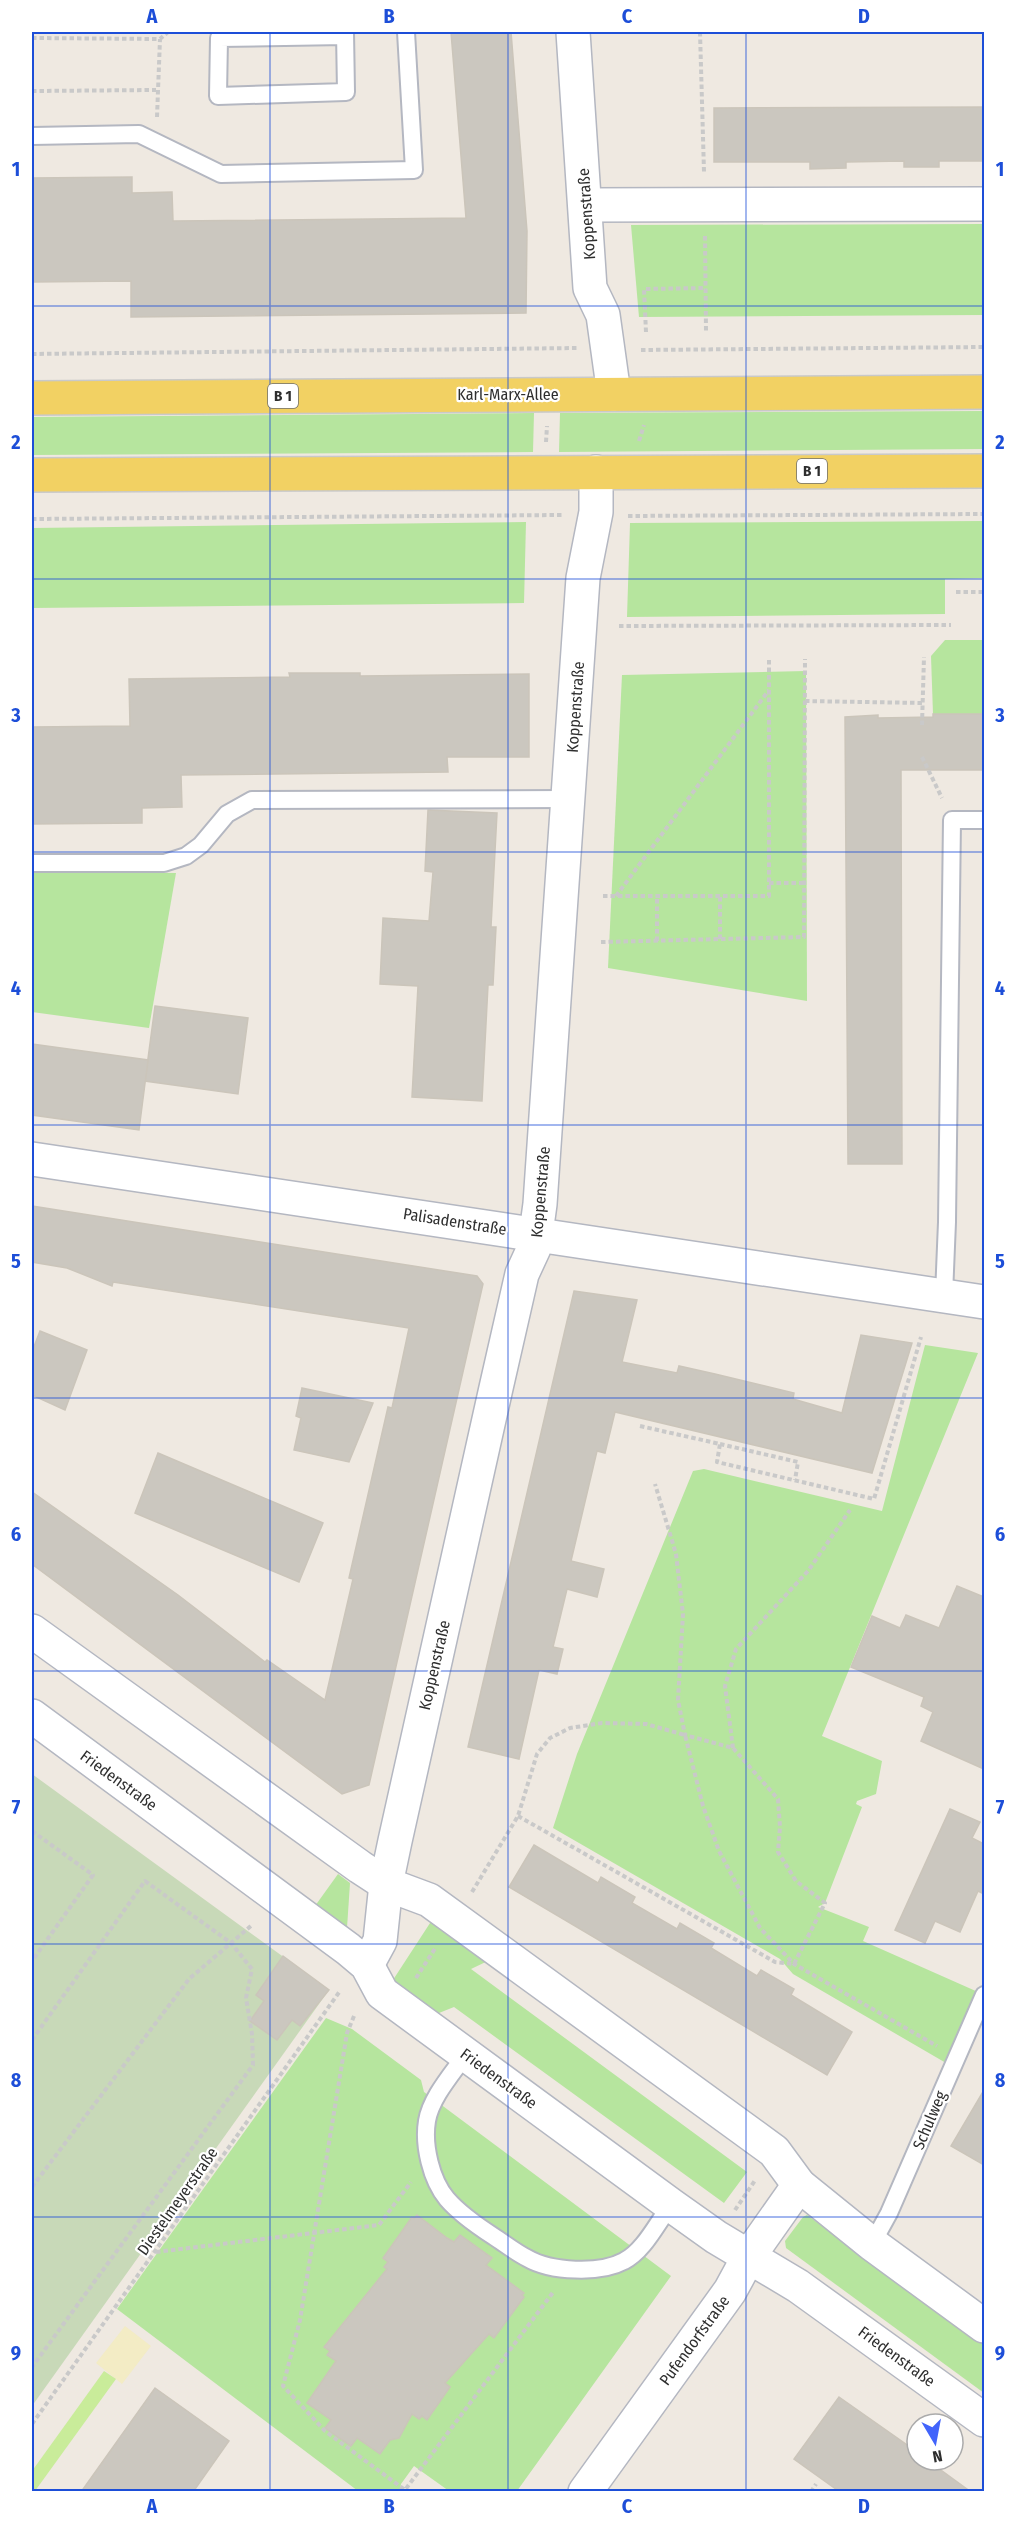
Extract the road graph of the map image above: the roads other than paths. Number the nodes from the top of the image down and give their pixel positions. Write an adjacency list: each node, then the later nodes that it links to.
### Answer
1 (406, 32): 4 (lane)
2 (573, 32): 6 (street, Koppenstraße)
3 (345, 34): 3 (lane)
4 (32, 136)
5 (984, 204): 6 (street)
6 (586, 205): 8 (street, Koppenstraße)
7 (984, 392): 8 (main road, Karl-Marx-Allee / B 1)
8 (614, 394): 9 (main road, Karl-Marx-Allee / B 1)
9 (32, 399)
10 (984, 471): 11 (main road, B 1)
11 (596, 472): 12 (main road, B 1); 13 (street, Koppenstraße)
12 (32, 476)
13 (567, 799): 15 (lane); 17 (street, Koppenstraße)
14 (984, 820): 18 (lane)
15 (32, 863)
16 (32, 1159): 17 (street, Palisadenstraße)
17 (536, 1233): 18 (street, Palisadenstraße); 22 (street, Koppenstraße)
18 (944, 1295): 19 (street, Palisadenstraße)
19 (984, 1302)
20 (32, 1631): 22 (street)
21 (32, 1716): 23 (street, Friedenstraße)
22 (386, 1884): 23 (street, Koppenstraße); 26 (street)
23 (367, 1965): 25 (street, Friedenstraße)
24 (984, 1995): 28 (lane, Schulweg)
25 (466, 2054): 27 (street, Friedenstraße); 27 (lane)
26 (799, 2185): 28 (street); 29 (street, Pufendorfstraße)
27 (671, 2205): 29 (street, Friedenstraße)
28 (872, 2244): 30 (street)
29 (749, 2256): 31 (street, Friedenstraße); 32 (street, Pufendorfstraße)
30 (984, 2326)
31 (984, 2420)
32 (585, 2492)

